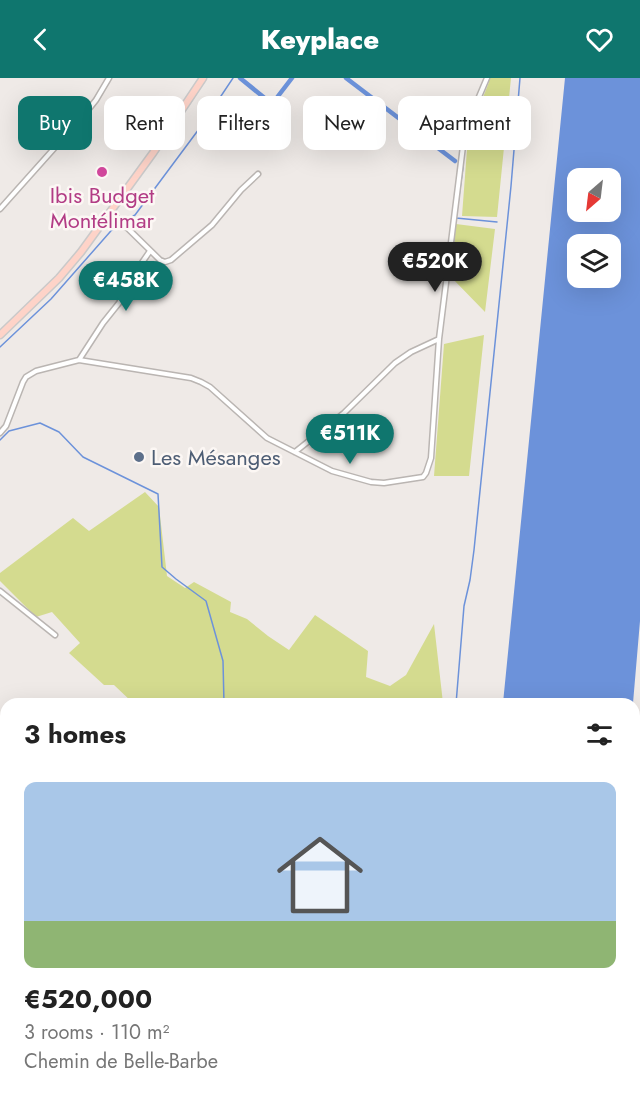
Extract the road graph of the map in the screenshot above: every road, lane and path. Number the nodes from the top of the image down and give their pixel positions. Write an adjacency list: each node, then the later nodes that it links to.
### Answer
1 (109, 78): 5 (street)
2 (203, 78): 6 (main road)
3 (487, 78): 9 (street)
4 (258, 174): 7 (street)
5 (0, 209)
6 (110, 212): 7 (street); 8 (main road)
7 (150, 251): 10 (street)
8 (0, 335)
9 (439, 339): 12 (street); 12 (street)
10 (79, 360): 11 (street); 12 (street)
11 (0, 433)
12 (295, 452)
13 (0, 591): 14 (street)
14 (56, 635)

